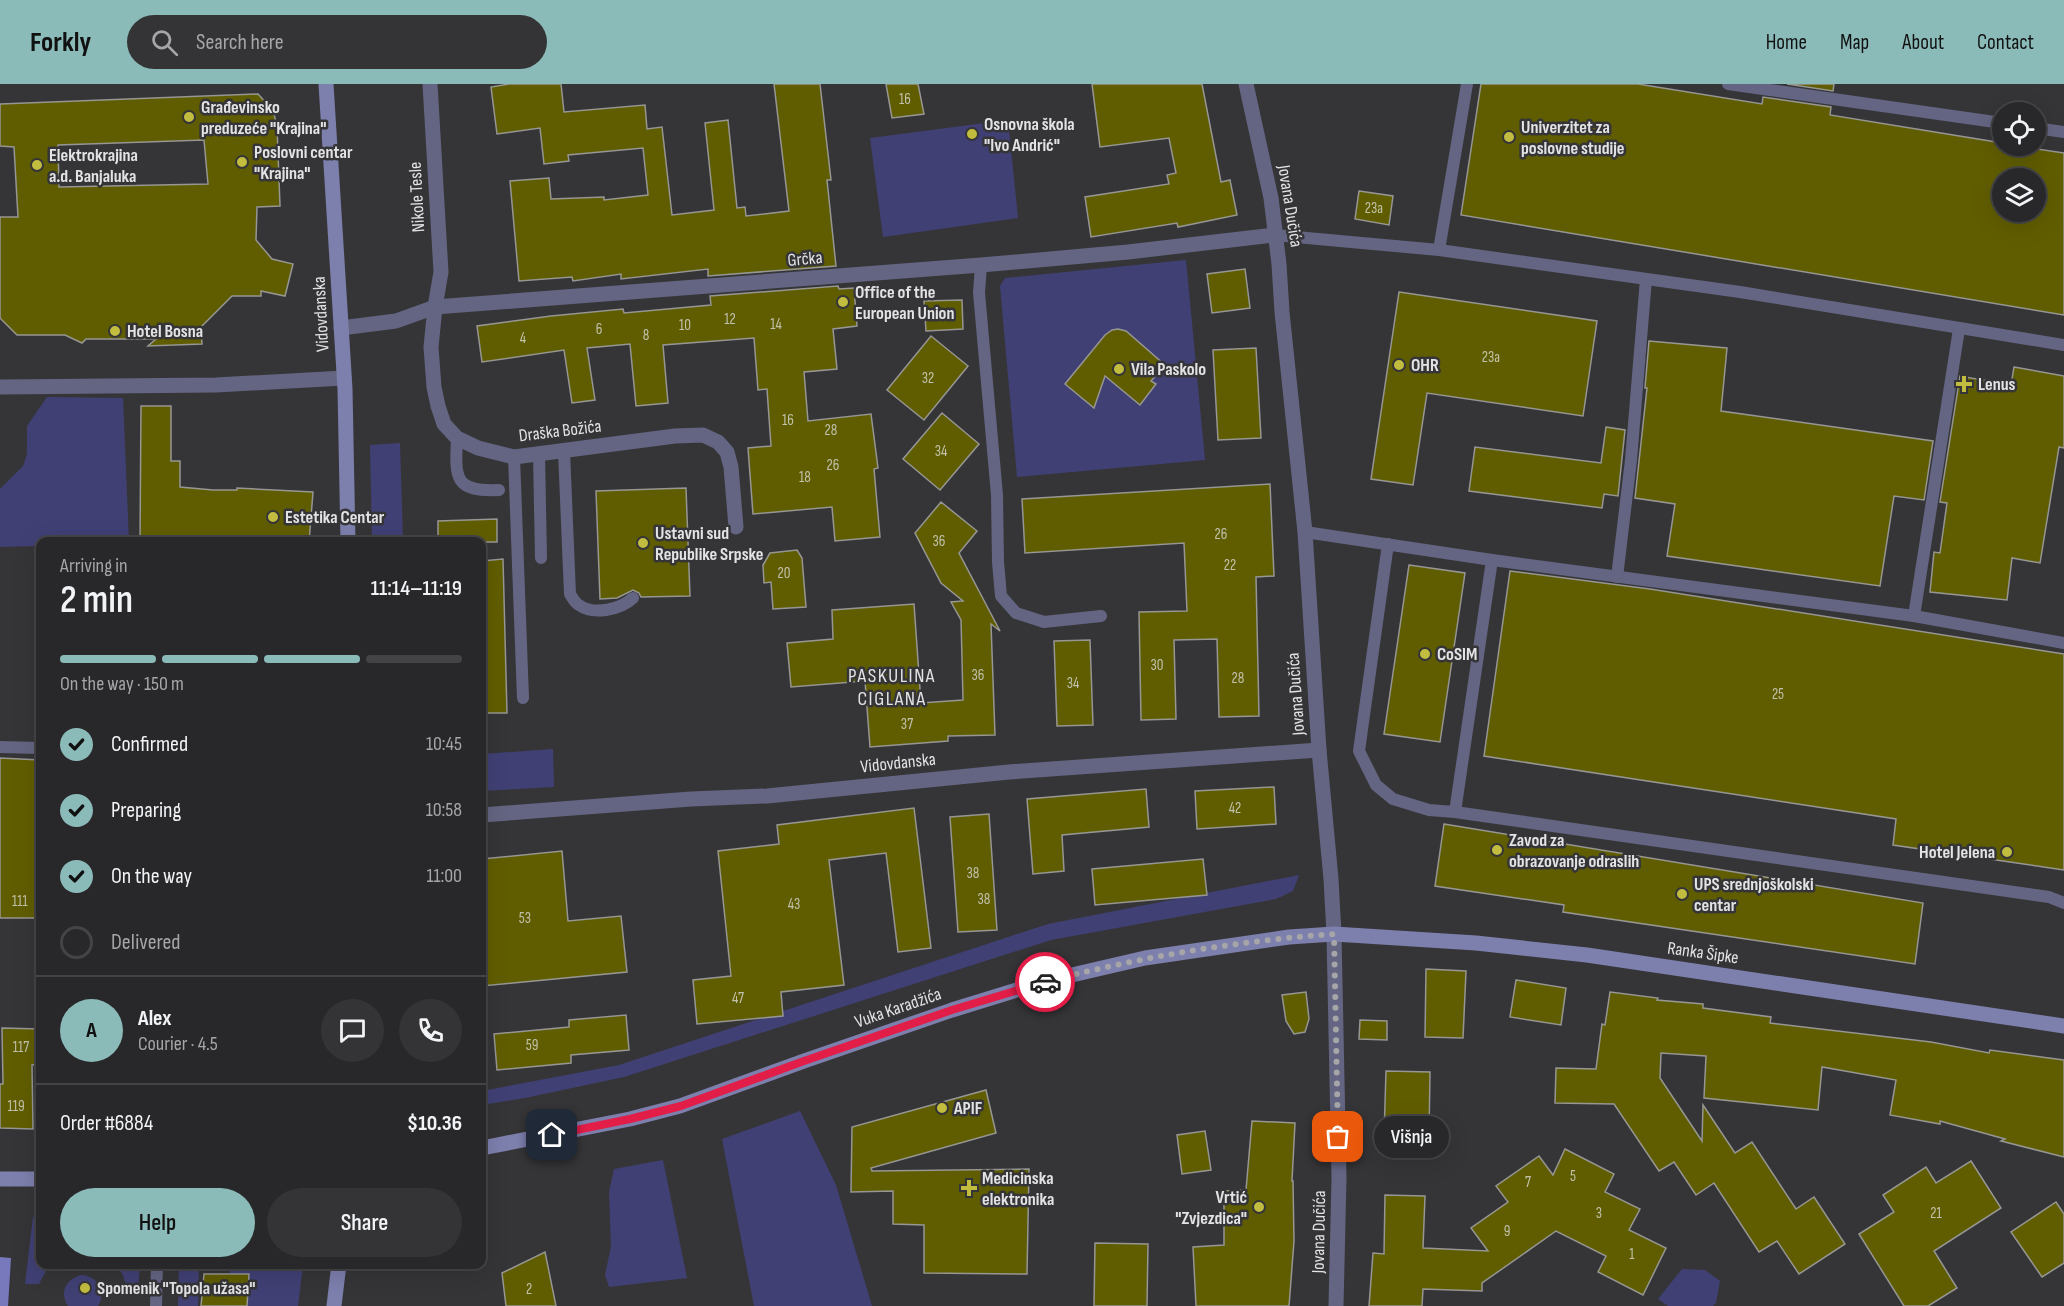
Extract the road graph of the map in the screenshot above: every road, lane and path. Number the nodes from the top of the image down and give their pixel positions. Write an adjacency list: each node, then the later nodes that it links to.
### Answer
1 (327, 84): 14 (main road, Vidovdanska)
2 (430, 84): 13 (street, Nikole Tesle)
3 (1246, 84): 9 (street, Jovana Dučića)
4 (1467, 84): 10 (lane)
5 (1728, 84): 6 (lane)
6 (1992, 122)
7 (2046, 129): 8 (lane)
8 (2064, 132)
9 (1274, 235): 10 (lane); 11 (street, Grčka); 25 (street, Jovana Dučića)
10 (1439, 250): 12 (lane)
11 (981, 265): 13 (street, Grčka); 32 (lane)
12 (1646, 279): 15 (lane); 30 (lane)
13 (435, 307): 14 (street, Grčka); 19 (street)
14 (341, 328): 17 (main road, Vidovdanska)
15 (1959, 328): 16 (lane); 33 (lane)
16 (2064, 345)
17 (344, 378): 18 (street); 26 (main road, Vidovdanska)
18 (0, 387)
19 (457, 438): 22 (street, Draška Božića); 23 (lane)
20 (564, 451): 21 (street, Draška Božića); 24 (street, Draška Božića); 31 (lane)
21 (539, 454): 22 (street, Draška Božića); 28 (lane)
22 (514, 457): 35 (lane)
23 (499, 490)
24 (736, 527)
25 (1305, 532): 27 (lane); 38 (street, Jovana Dučića)
26 (348, 537)
27 (1388, 544): 29 (lane); 39 (lane)
28 (541, 558)
29 (1492, 560): 30 (lane); 39 (lane)
30 (1617, 576): 33 (lane)
31 (633, 598)
32 (1101, 615)
33 (1914, 616): 34 (lane)
34 (2064, 643)
35 (523, 698)
36 (0, 747): 37 (lane)
37 (36, 748)
38 (1319, 750): 40 (street, Vidovdanska); 42 (street, Jovana Dučića)
39 (1455, 812): 41 (lane)
40 (486, 815)
41 (2064, 903)
42 (1334, 934): 43 (main road, Ranka Šipke); 44 (main road, Vuka Karadžića); 51 (street, Jovana Dučića)
43 (2064, 1026)
44 (486, 1147)
45 (0, 1179): 46 (main road)
46 (36, 1179)
47 (157, 1269): 49 (lane)
48 (338, 1269): 50 (main road)
49 (156, 1306)
50 (334, 1306)
51 (1336, 1306)

